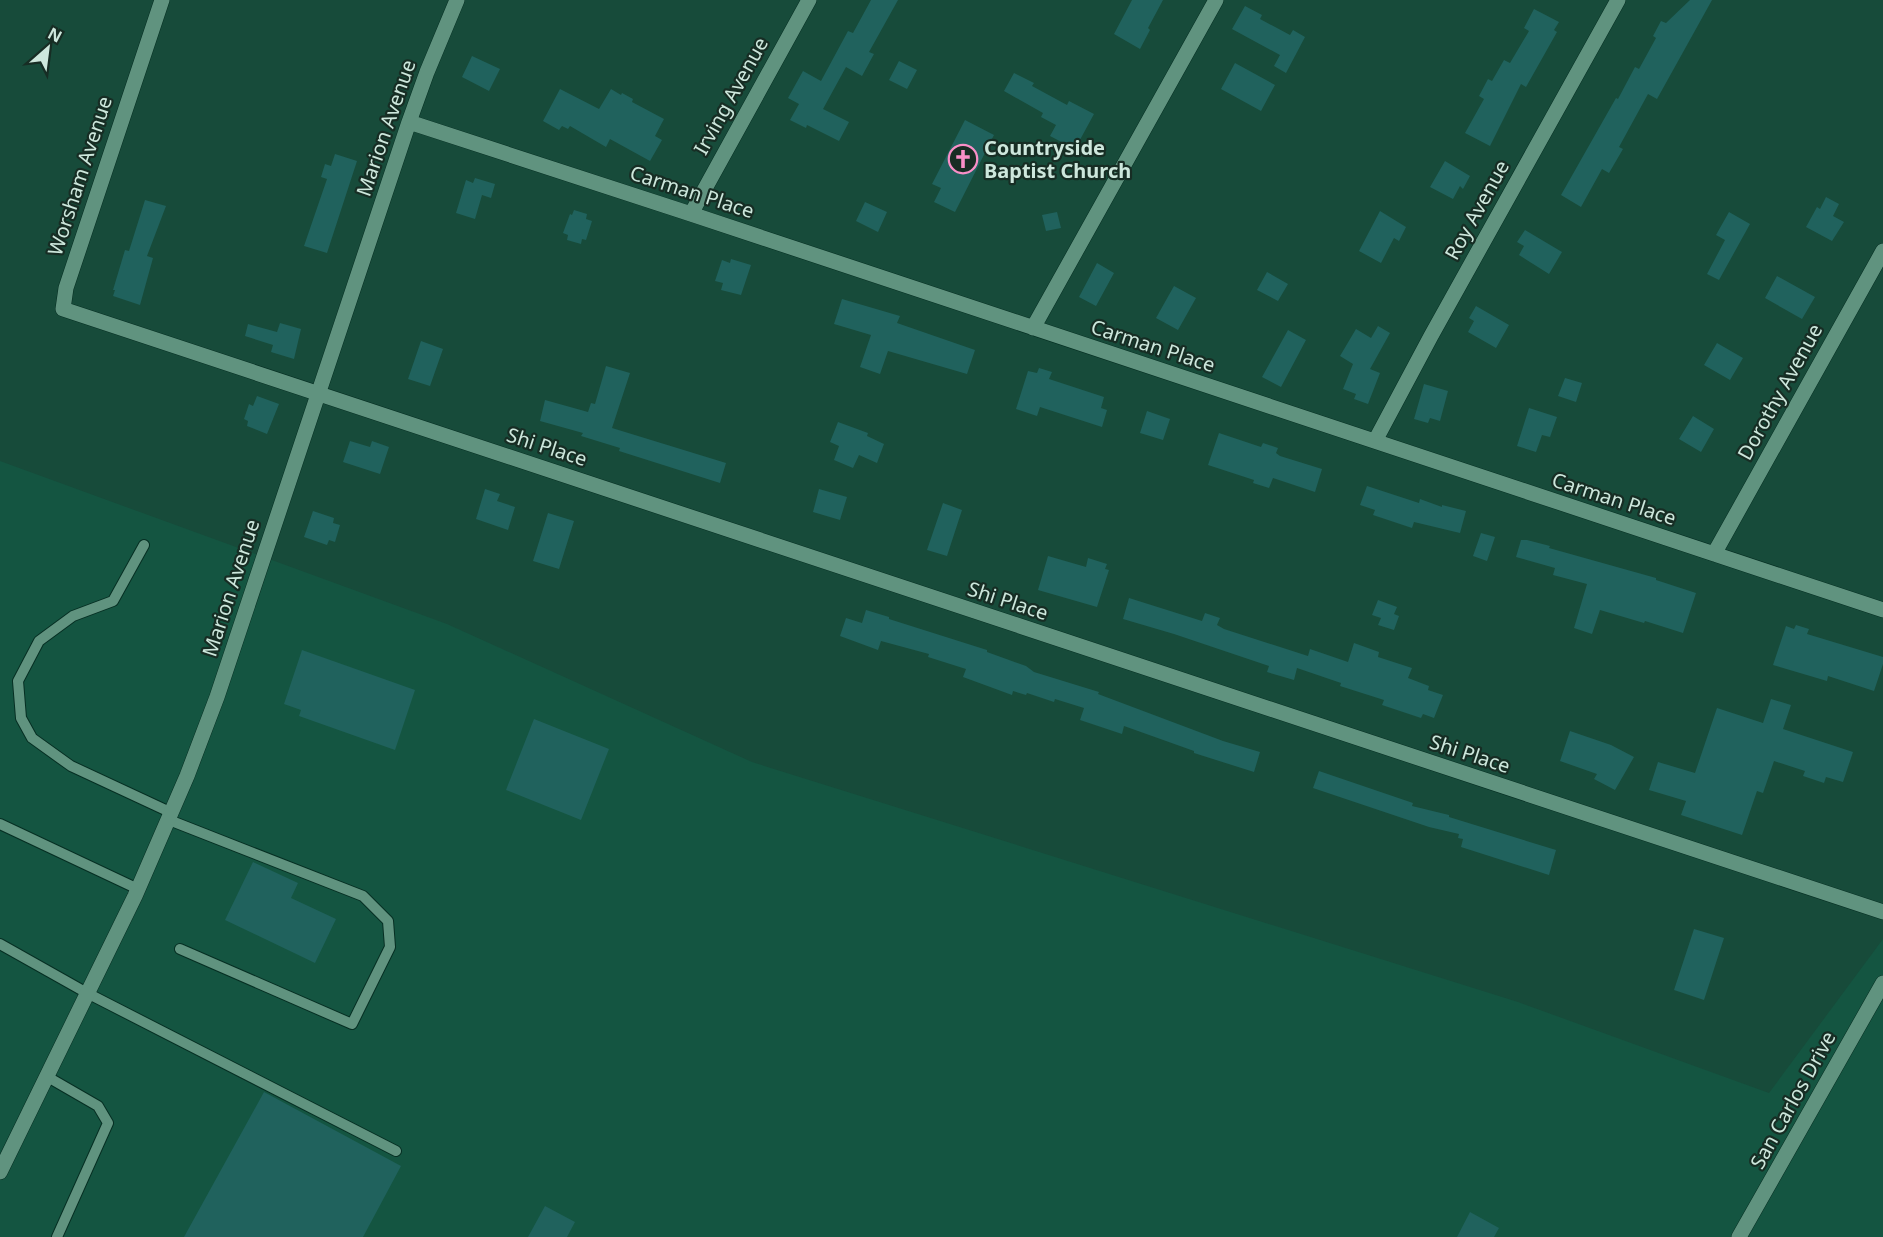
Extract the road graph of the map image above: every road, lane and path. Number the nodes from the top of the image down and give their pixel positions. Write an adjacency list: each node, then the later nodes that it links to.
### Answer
1 (162, 0): 10 (street, Worsham Avenue)
2 (457, 0): 6 (street, Marion Avenue)
3 (809, 0): 7 (street, Irving Avenue)
4 (1216, 0): 9 (street)
5 (1618, 0): 12 (street, Roy Avenue)
6 (409, 122): 7 (street, Carman Place); 11 (street, Marion Avenue)
7 (691, 214): 9 (street, Carman Place)
8 (1883, 251): 14 (street, Dorothy Avenue)
9 (1033, 328): 12 (street, Carman Place)
10 (120, 329): 11 (street, Shi Place)
11 (320, 395): 16 (street, Marion Avenue); 19 (street, Shi Place)
12 (1375, 441): 14 (street, Carman Place)
13 (144, 544): 16 (lane)
14 (1714, 554): 15 (street, Carman Place)
15 (1883, 610)
16 (170, 817): 18 (street, Marion Avenue); 21 (lane)
17 (0, 824): 18 (lane)
18 (138, 889): 23 (street, Marion Avenue)
19 (1883, 912)
20 (0, 944): 23 (lane)
21 (180, 950)
22 (1883, 983): 28 (street, San Carlos Drive)
23 (87, 993): 24 (street, Marion Avenue); 25 (lane)
24 (46, 1076): 26 (street, Marion Avenue); 27 (lane)
25 (396, 1151)
26 (0, 1172)
27 (57, 1237)
28 (1739, 1237)

